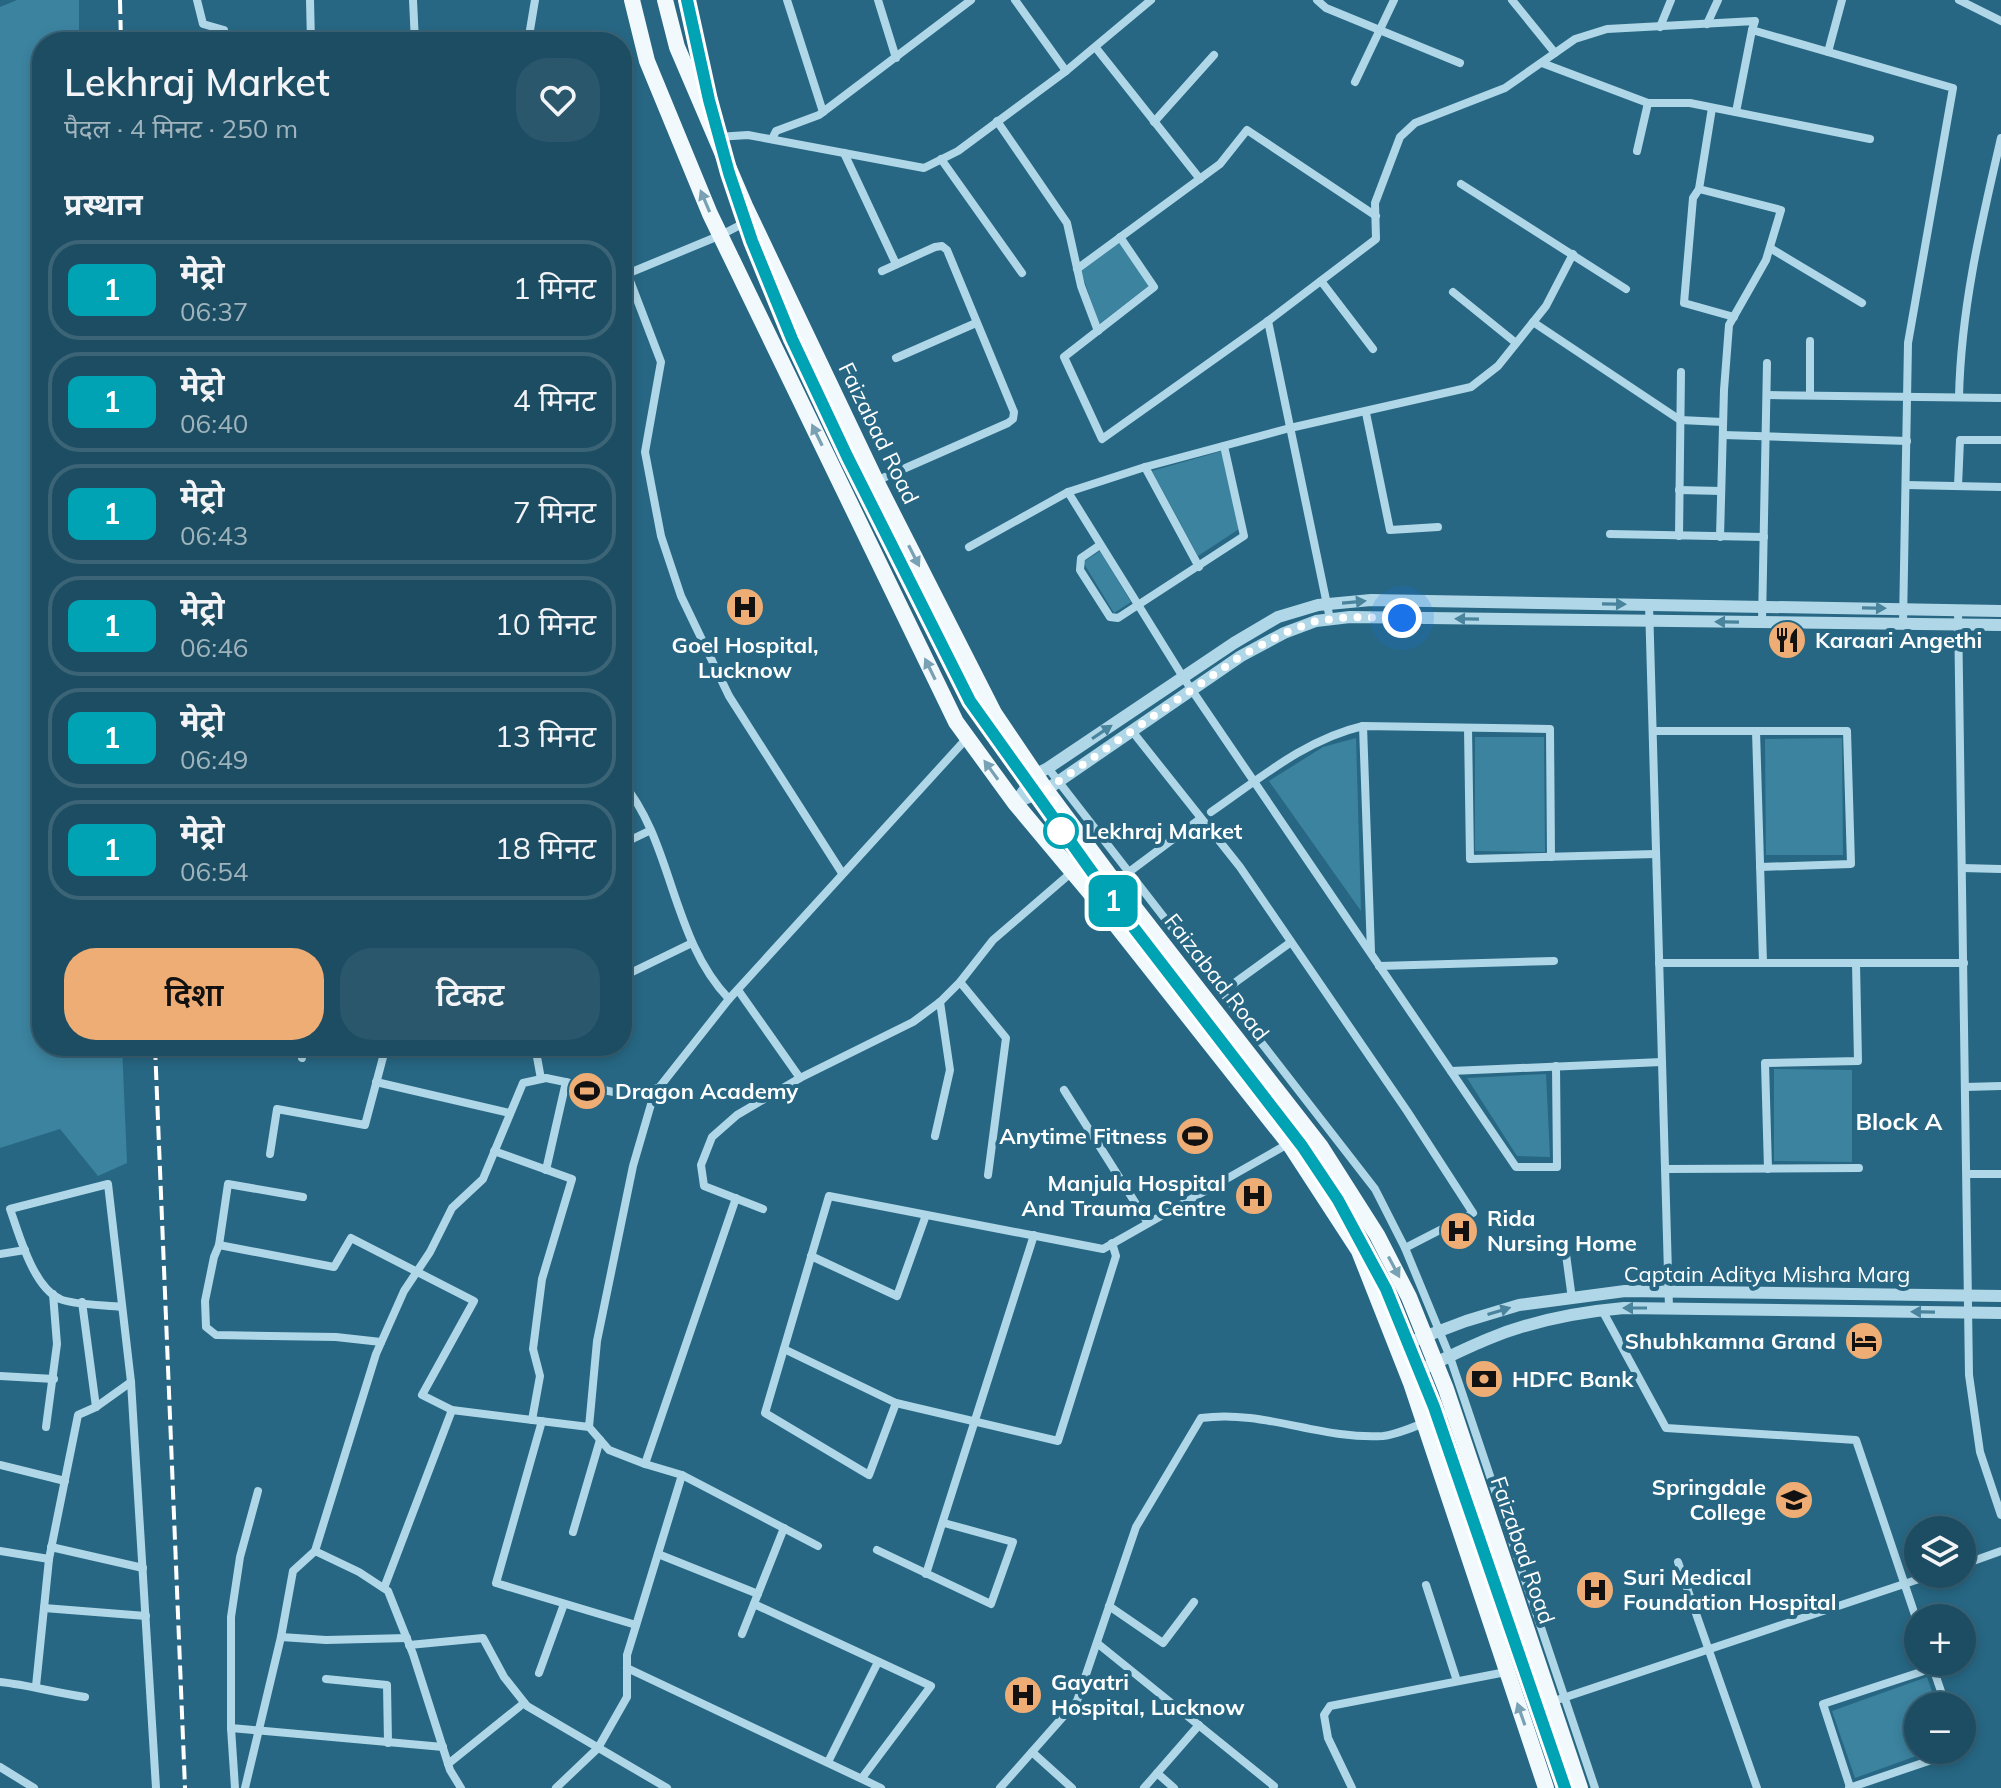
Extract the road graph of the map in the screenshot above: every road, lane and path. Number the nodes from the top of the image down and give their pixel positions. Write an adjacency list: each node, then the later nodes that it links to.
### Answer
1 (197, 0): 24 (street)
2 (310, 0): 25 (street)
3 (413, 0): 26 (street)
4 (535, 0): 27 (street)
5 (632, 0): 55 (main road, one-way to 5)
6 (665, 0): 43 (main road, Faizabad Road)
7 (787, 0): 39 (street)
8 (878, 0): 32 (street)
9 (971, 0): 32 (street)
10 (1015, 0): 35 (street)
11 (1151, 0): 28 (street)
12 (1317, 0): 23 (street)
13 (1394, 0): 23 (street)
14 (1512, 0): 30 (street)
15 (1671, 0): 21 (street)
16 (1718, 0): 20 (street)
17 (1842, 0): 29 (street)
18 (1959, 0): 19 (street)
19 (2001, 21)
20 (1707, 24): 21 (street); 22 (street)
21 (1660, 27): 30 (street)
22 (1752, 30): 29 (street); 40 (street)
23 (1381, 31): 33 (street); 36 (street)
24 (224, 32)
25 (311, 32)
26 (415, 32)
27 (530, 32)
28 (1096, 48): 35 (street); 42 (street)
29 (1828, 52): 82 (street)
30 (1555, 53): 34 (street)
31 (1214, 55): 42 (street)
32 (896, 58): 39 (street)
33 (1460, 63)
34 (1542, 63): 37 (street); 53 (street)
35 (1066, 71): 41 (street)
36 (1355, 82)
37 (1648, 103): 38 (street); 47 (street)
38 (1712, 108): 40 (street); 52 (street)
39 (823, 112): 45 (street)
40 (1736, 112): 46 (street)
41 (997, 121): 49 (street); 60 (street)
42 (1154, 122): 50 (street)
43 (717, 137): 45 (street); 54 (main road, Faizabad Road)
44 (2001, 138): 83 (street)
45 (772, 139): 48 (street)
46 (1870, 139)
47 (1637, 151)
48 (844, 153): 49 (street); 59 (street)
49 (941, 159): 63 (street)
50 (1200, 179): 53 (street); 56 (street)
51 (1461, 184): 58 (street)
52 (1699, 189): 57 (street); 69 (street)
53 (1376, 216): 64 (street)
54 (752, 219): 55 (street); 95 (main road, Faizabad Road)
55 (721, 235): 61 (street); 130 (main road, one-way to 55)
56 (1120, 237): 60 (street); 73 (street)
57 (1770, 248): 68 (street); 69 (street)
58 (1573, 254): 65 (street); 71 (street)
59 (896, 264): 62 (street); 72 (street)
60 (1077, 269): 73 (street)
61 (632, 271)
62 (882, 271)
63 (1022, 273)
64 (1321, 281): 70 (street); 76 (street)
65 (1626, 289)
66 (632, 291): 147 (street)
67 (1453, 292): 75 (street)
68 (1862, 303)
69 (1734, 317): 87 (street)
70 (1268, 321): 73 (street); 88 (street)
71 (1533, 322): 75 (street); 86 (street)
72 (976, 323): 77 (street); 95 (street)
73 (1098, 331)
74 (1810, 341): 81 (street)
75 (1516, 343): 85 (street)
76 (1373, 349)
77 (896, 358)
78 (1767, 363): 80 (street)
79 (1681, 372): 86 (street)
80 (1767, 395): 81 (street); 90 (street)
81 (1810, 395): 82 (street)
82 (1907, 395): 83 (street); 92 (street)
83 (1959, 397): 84 (street)
84 (2001, 398)
85 (1366, 413): 88 (street); 102 (street)
86 (1680, 420): 87 (street); 99 (street)
87 (1723, 422): 89 (street)
88 (1290, 428): 93 (street); 110 (street)
89 (1723, 435): 90 (street); 100 (street)
90 (1766, 436): 92 (street); 106 (street)
91 (2001, 440): 97 (street)
92 (1907, 441): 96 (street)
93 (1224, 446): 94 (street); 109 (street)
94 (1145, 467): 101 (street); 109 (street)
95 (876, 481): 131 (main road, Faizabad Road, one-way to 131)
96 (1906, 485): 97 (street); 114 (street)
97 (1958, 486): 98 (street)
98 (2001, 487)
99 (1679, 490): 100 (street); 104 (street)
100 (1721, 491): 105 (street)
101 (1068, 492): 107 (street); 108 (street)
102 (1438, 527)
103 (1610, 534): 104 (street)
104 (1679, 536): 105 (street)
105 (1720, 537): 106 (street)
106 (1764, 537): 112 (street)
107 (1100, 545): 113 (street); 113 (street)
108 (969, 547)
109 (1199, 567): 113 (street)
110 (1326, 604): 111 (street, one-way to 111); 117 (street); 123 (street)
111 (1649, 604): 112 (street); 118 (street)
112 (1763, 606): 114 (street, one-way to 114); 119 (street)
113 (1139, 607): 123 (street)
114 (1904, 609): 115 (street); 120 (street)
115 (1958, 610): 116 (street); 121 (street)
116 (2001, 611)
117 (1330, 619): 118 (street, one-way to 117); 124 (street)
118 (1650, 621): 119 (street, one-way to 118); 128 (street)
119 (1762, 622): 120 (street)
120 (1903, 624): 121 (street)
121 (1958, 625): 122 (street); 143 (street)
122 (2001, 625)
123 (1183, 677): 124 (street); 131 (street, one-way to 123)
124 (1192, 690): 127 (street); 132 (street)
125 (1363, 726): 126 (street); 132 (street); 150 (street)
126 (1468, 728): 141 (street); 141 (street)
127 (1132, 731): 133 (street); 137 (street)
128 (1653, 731): 129 (street); 140 (street)
129 (1756, 731): 142 (street); 142 (street)
130 (967, 738): 135 (main road, one-way to 130); 147 (street)
131 (1042, 771): 133 (main road, Faizabad Road); 135 (street)
132 (1255, 782): 136 (street); 150 (street)
133 (1052, 786): 135 (street); 146 (street); 177 (main road, Faizabad Road)
134 (632, 795): 138 (street)
135 (1015, 803): 145 (main road)
136 (1211, 812)
137 (1200, 819): 146 (street); 148 (street)
138 (649, 831): 139 (street); 149 (street)
139 (632, 839)
140 (1656, 854): 141 (street); 152 (street)
141 (1551, 857)
142 (1760, 867): 153 (street)
143 (1962, 868): 144 (street); 155 (street)
144 (2001, 869)
145 (1072, 872): 158 (street); 179 (main road)
146 (1129, 872): 160 (street)
147 (842, 873): 159 (street)
148 (1291, 942): 160 (street); 198 (street)
149 (692, 943): 157 (street); 161 (street)
150 (1371, 953): 156 (street)
151 (1554, 961): 156 (street)
152 (1659, 963): 153 (street); 165 (street)
153 (1763, 963): 154 (street)
154 (1856, 963): 155 (street); 184 (street)
155 (1964, 963): 173 (street)
156 (1379, 966): 167 (street)
157 (632, 972)
158 (960, 982): 162 (street); 188 (street)
159 (738, 990): 161 (street); 168 (street)
160 (1222, 992): 198 (street)
161 (729, 999): 174 (street)
162 (940, 1002): 168 (street); 178 (street)
163 (383, 1056): 170 (street)
164 (537, 1056): 169 (street)
165 (1662, 1062): 166 (street); 183 (street)
166 (1556, 1066): 167 (street); 167 (street)
167 (1451, 1071)
168 (800, 1078): 190 (street)
169 (541, 1079): 171 (street); 176 (street)
170 (376, 1082): 176 (street); 181 (street)
171 (566, 1082): 174 (street); 185 (street)
172 (2001, 1086): 173 (street)
173 (1965, 1087): 186 (street)
174 (659, 1088): 231 (street)
175 (1064, 1090): 193 (street)
176 (510, 1113): 180 (street)
177 (1309, 1132): 179 (street); 214 (main road, Faizabad Road, one-way to 214)
178 (935, 1136)
179 (1290, 1145): 193 (street); 216 (main road)
180 (494, 1151): 185 (street); 202 (street)
181 (270, 1154)
182 (1859, 1168): 184 (street)
183 (1665, 1169): 184 (street); 203 (street)
184 (1768, 1169)
185 (546, 1170): 227 (street)
186 (1967, 1174): 187 (street); 205 (street)
187 (2001, 1174)
188 (988, 1175)
189 (303, 1197): 196 (street)
190 (736, 1198): 191 (street); 233 (street)
191 (763, 1209)
192 (926, 1215): 194 (street); 201 (street); 201 (street)
193 (1148, 1223): 195 (street)
194 (1034, 1235): 195 (street); 228 (street)
195 (1112, 1243): 228 (street)
196 (219, 1245): 202 (street); 215 (street)
197 (1565, 1247): 207 (street)
198 (1405, 1248): 214 (street)
199 (25, 1250): 200 (street); 204 (street); 209 (street)
200 (0, 1254)
201 (811, 1256): 217 (street)
202 (417, 1271): 215 (street); 225 (street)
203 (1668, 1291): 205 (street, Captain Aditya Mishra Marg); 207 (street, Captain Aditya Mishra Marg); 210 (street)
204 (53, 1293): 208 (street); 221 (street)
205 (1969, 1296): 206 (street, Captain Aditya Mishra Marg); 212 (street)
206 (2001, 1296)
207 (1572, 1299): 214 (street, Captain Aditya Mishra Marg, one-way to 207)
208 (82, 1302): 209 (street); 224 (street)
209 (122, 1307): 222 (street)
210 (1669, 1308): 211 (street, Captain Aditya Mishra Marg, one-way to 211); 212 (street, Captain Aditya Mishra Marg, one-way to 210)
211 (1602, 1310): 218 (street, Captain Aditya Mishra Marg); 254 (street)
212 (1968, 1312): 213 (street, Captain Aditya Mishra Marg); 238 (street)
213 (2001, 1313)
214 (1432, 1333): 216 (street, Captain Aditya Mishra Marg); 218 (main road, Faizabad Road)
215 (381, 1342): 246 (street)
216 (1397, 1347): 219 (main road)
217 (784, 1349): 223 (street); 223 (street)
218 (1443, 1360): 219 (street, Captain Aditya Mishra Marg); 226 (main road, Faizabad Road); 280 (street)
219 (1408, 1375): 229 (main road)
220 (0, 1376): 221 (street)
221 (54, 1379): 230 (street)
222 (131, 1382): 224 (street); 252 (street)
223 (896, 1403): 228 (street)
224 (96, 1407): 236 (street)
225 (452, 1410): 227 (street); 256 (street)
226 (1452, 1411): 229 (street); 280 (main road, Faizabad Road)
227 (537, 1421): 231 (street); 259 (street)
228 (972, 1421): 239 (street)
229 (1423, 1422): 261 (street); 272 (main road)
230 (46, 1427)
231 (589, 1427): 232 (street)
232 (600, 1440): 233 (street); 241 (street)
233 (645, 1464): 235 (street)
234 (0, 1465): 236 (street)
235 (682, 1475): 240 (street); 248 (street)
236 (65, 1481): 243 (street)
237 (258, 1491): 283 (street)
238 (2001, 1515)
239 (944, 1523): 253 (street); 253 (street)
240 (784, 1528): 242 (street); 257 (street)
241 (573, 1532)
242 (818, 1546)
243 (51, 1547): 249 (street); 252 (street)
244 (877, 1550): 253 (street)
245 (0, 1551): 249 (street)
246 (315, 1551): 256 (street); 266 (street)
247 (2001, 1551): 250 (street)
248 (658, 1554): 257 (street); 264 (street)
249 (49, 1559): 262 (street)
250 (1976, 1560)
251 (1678, 1562): 269 (street)
252 (143, 1568): 263 (street)
253 (926, 1574)
254 (1904, 1584): 269 (street)
255 (1426, 1585): 276 (street)
256 (384, 1588): 267 (street)
257 (758, 1594): 260 (street)
258 (1194, 1602): 261 (street)
259 (564, 1604): 264 (street); 273 (street)
260 (754, 1604): 265 (street); 270 (street)
261 (1109, 1606): 268 (street)
262 (44, 1608): 263 (street); 278 (street)
263 (146, 1616): 297 (street)
264 (636, 1625): 271 (street)
265 (742, 1634)
266 (281, 1637): 267 (street); 284 (street)
267 (408, 1641): 281 (street); 286 (street)
268 (1097, 1643): 282 (street); 288 (street)
269 (1710, 1649): 280 (street); 312 (street)
270 (878, 1662): 289 (street); 294 (street)
271 (627, 1668): 287 (street); 289 (street)
272 (1506, 1672): 276 (street); 309 (main road, one-way to 272)
273 (539, 1673)
274 (1904, 1675): 313 (street)
275 (326, 1679): 285 (street)
276 (1457, 1681): 308 (street)
277 (0, 1682): 278 (street)
278 (36, 1686): 279 (street)
279 (85, 1697)
280 (1558, 1699): 310 (main road, Faizabad Road); 311 (street)
281 (524, 1703): 287 (street); 290 (street)
282 (1199, 1725): 293 (street); 307 (street)
283 (231, 1728): 284 (street); 298 (street)
284 (258, 1731): 285 (street); 299 (street)
285 (388, 1743): 286 (street)
286 (443, 1747): 290 (street)
287 (598, 1748): 295 (street); 301 (street)
288 (1032, 1752): 303 (street); 304 (street)
289 (828, 1762): 294 (street)
290 (448, 1764): 300 (street)
291 (1920, 1764): 313 (street)
292 (0, 1767): 296 (street)
293 (1157, 1773): 305 (street); 306 (street)
294 (862, 1778): 302 (street)
295 (663, 1787)
296 (34, 1788)
297 (156, 1788)
298 (235, 1788)
299 (245, 1788)
300 (461, 1788)
301 (556, 1788)
302 (881, 1788)
303 (1000, 1788)
304 (1072, 1788)
305 (1144, 1788)
306 (1174, 1788)
307 (1273, 1788)
308 (1352, 1788)
309 (1546, 1788)
310 (1580, 1788)
311 (1595, 1788)
312 (1757, 1788)
313 (1849, 1788)

